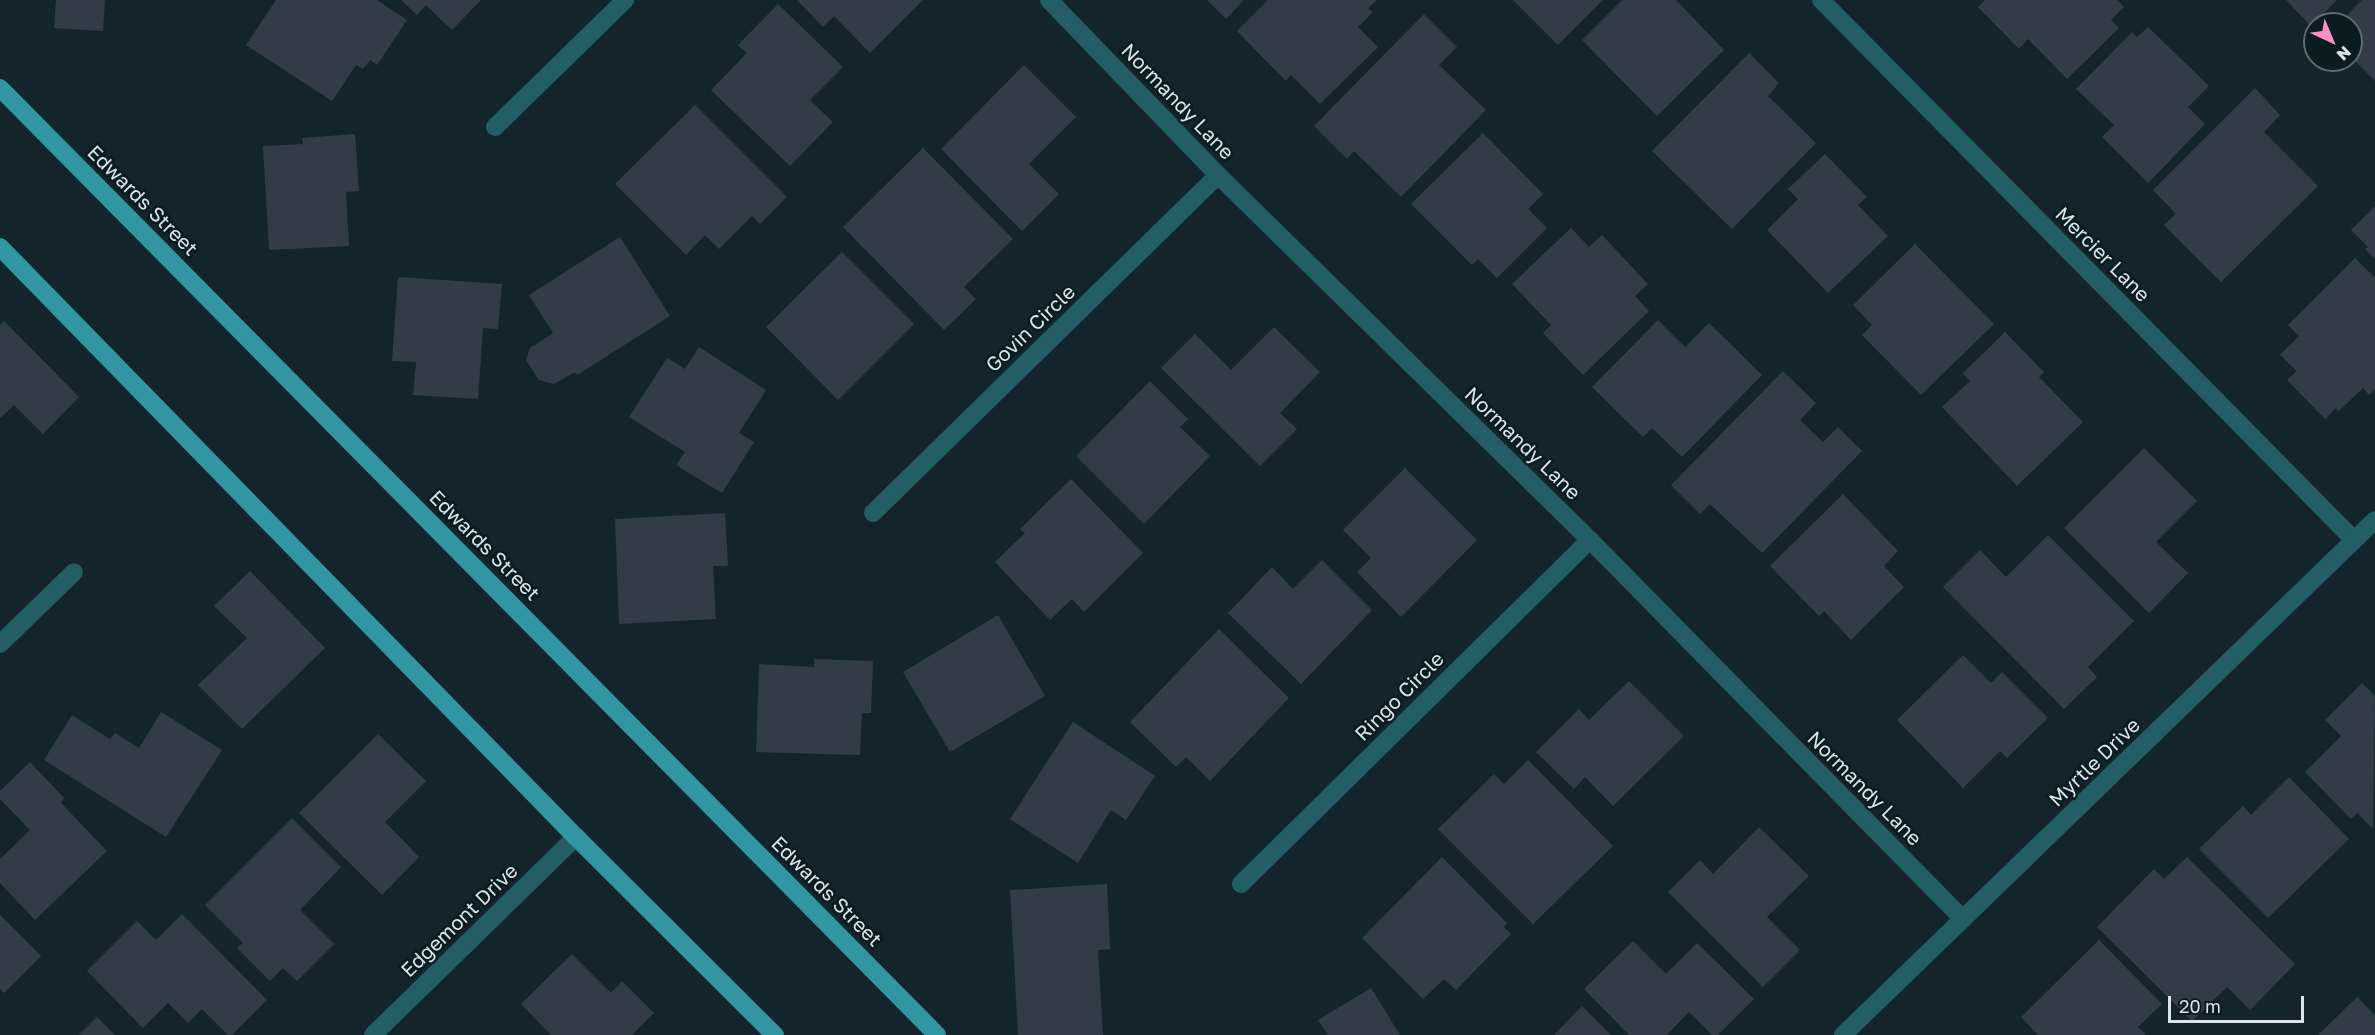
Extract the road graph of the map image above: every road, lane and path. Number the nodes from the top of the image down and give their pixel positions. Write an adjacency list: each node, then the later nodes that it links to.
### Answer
1 (625, 0): 5 (street)
2 (1049, 0): 6 (street, Normandy Lane)
3 (1821, 0): 11 (street, Mercier Lane)
4 (0, 88): 19 (main road, Edwards Street)
5 (495, 128)
6 (1218, 175): 8 (street, Govin Circle); 10 (street, Normandy Lane)
7 (0, 247): 14 (main road)
8 (873, 513)
9 (2375, 520): 11 (street, Myrtle Drive)
10 (1590, 540): 15 (street, Ringo Circle); 16 (street, Normandy Lane)
11 (2354, 540): 16 (street, Myrtle Drive)
12 (74, 573): 13 (street)
13 (0, 644)
14 (576, 837): 17 (street, Edgemont Drive); 18 (main road)
15 (1241, 884)
16 (1963, 919): 20 (street, Myrtle Drive)
17 (373, 1035)
18 (775, 1035)
19 (938, 1035)
20 (1843, 1035)

